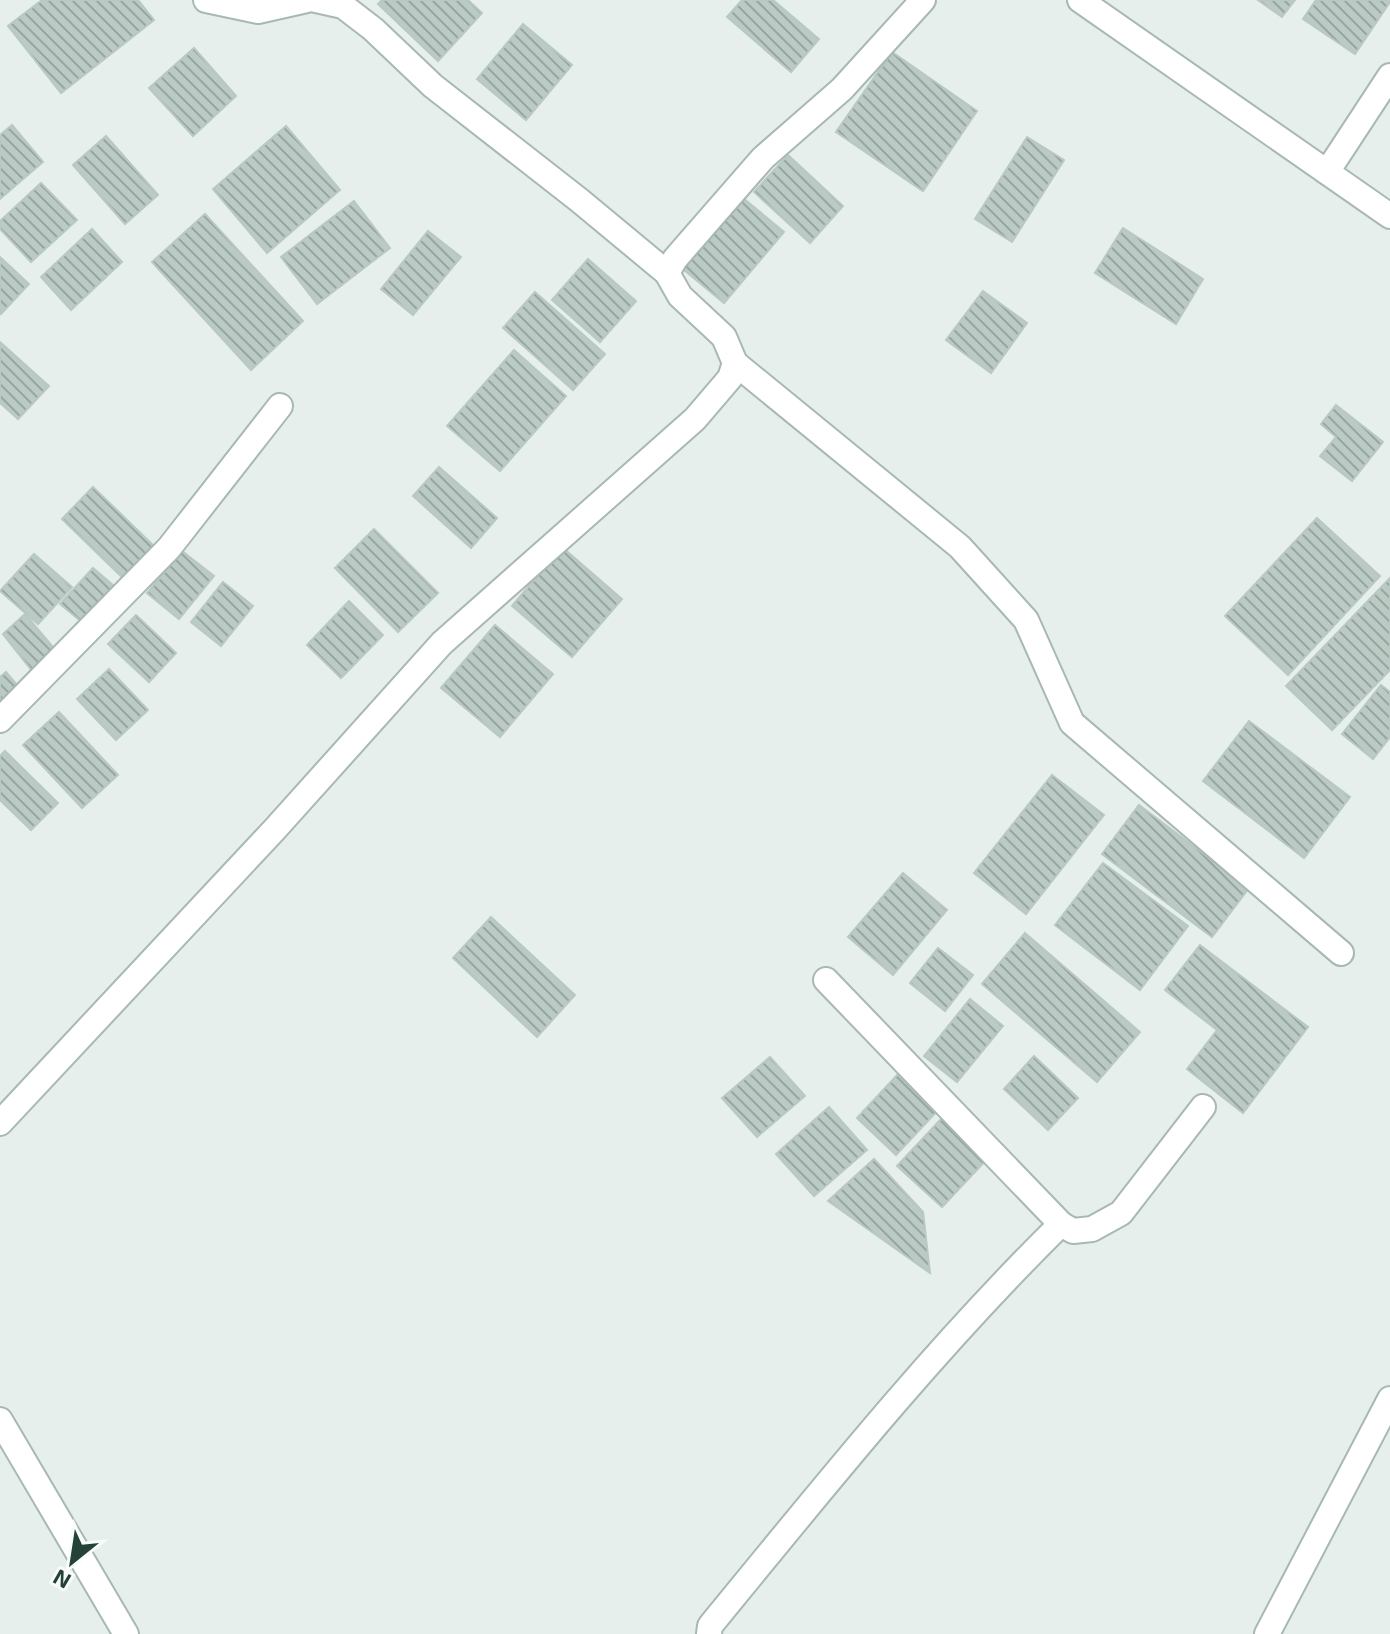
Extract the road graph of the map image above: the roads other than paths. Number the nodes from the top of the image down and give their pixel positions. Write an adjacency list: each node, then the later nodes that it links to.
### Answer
1 (206, 0): 2 (street)
2 (307, 0)
3 (316, 0): 9 (street)
4 (923, 0): 9 (street)
5 (1080, 0): 7 (street)
6 (1390, 76): 7 (street)
7 (1327, 172): 8 (street)
8 (1390, 216)
9 (667, 273): 10 (street)
10 (735, 363): 13 (street); 16 (street)
11 (280, 406): 12 (street)
12 (0, 720)
13 (1341, 953)
14 (826, 980): 17 (street)
15 (1203, 1107): 17 (street)
16 (0, 1123)
17 (1061, 1224): 21 (street)
18 (1390, 1399): 22 (street)
19 (0, 1420): 20 (street)
20 (126, 1634)
21 (709, 1634)
22 (1267, 1634)

